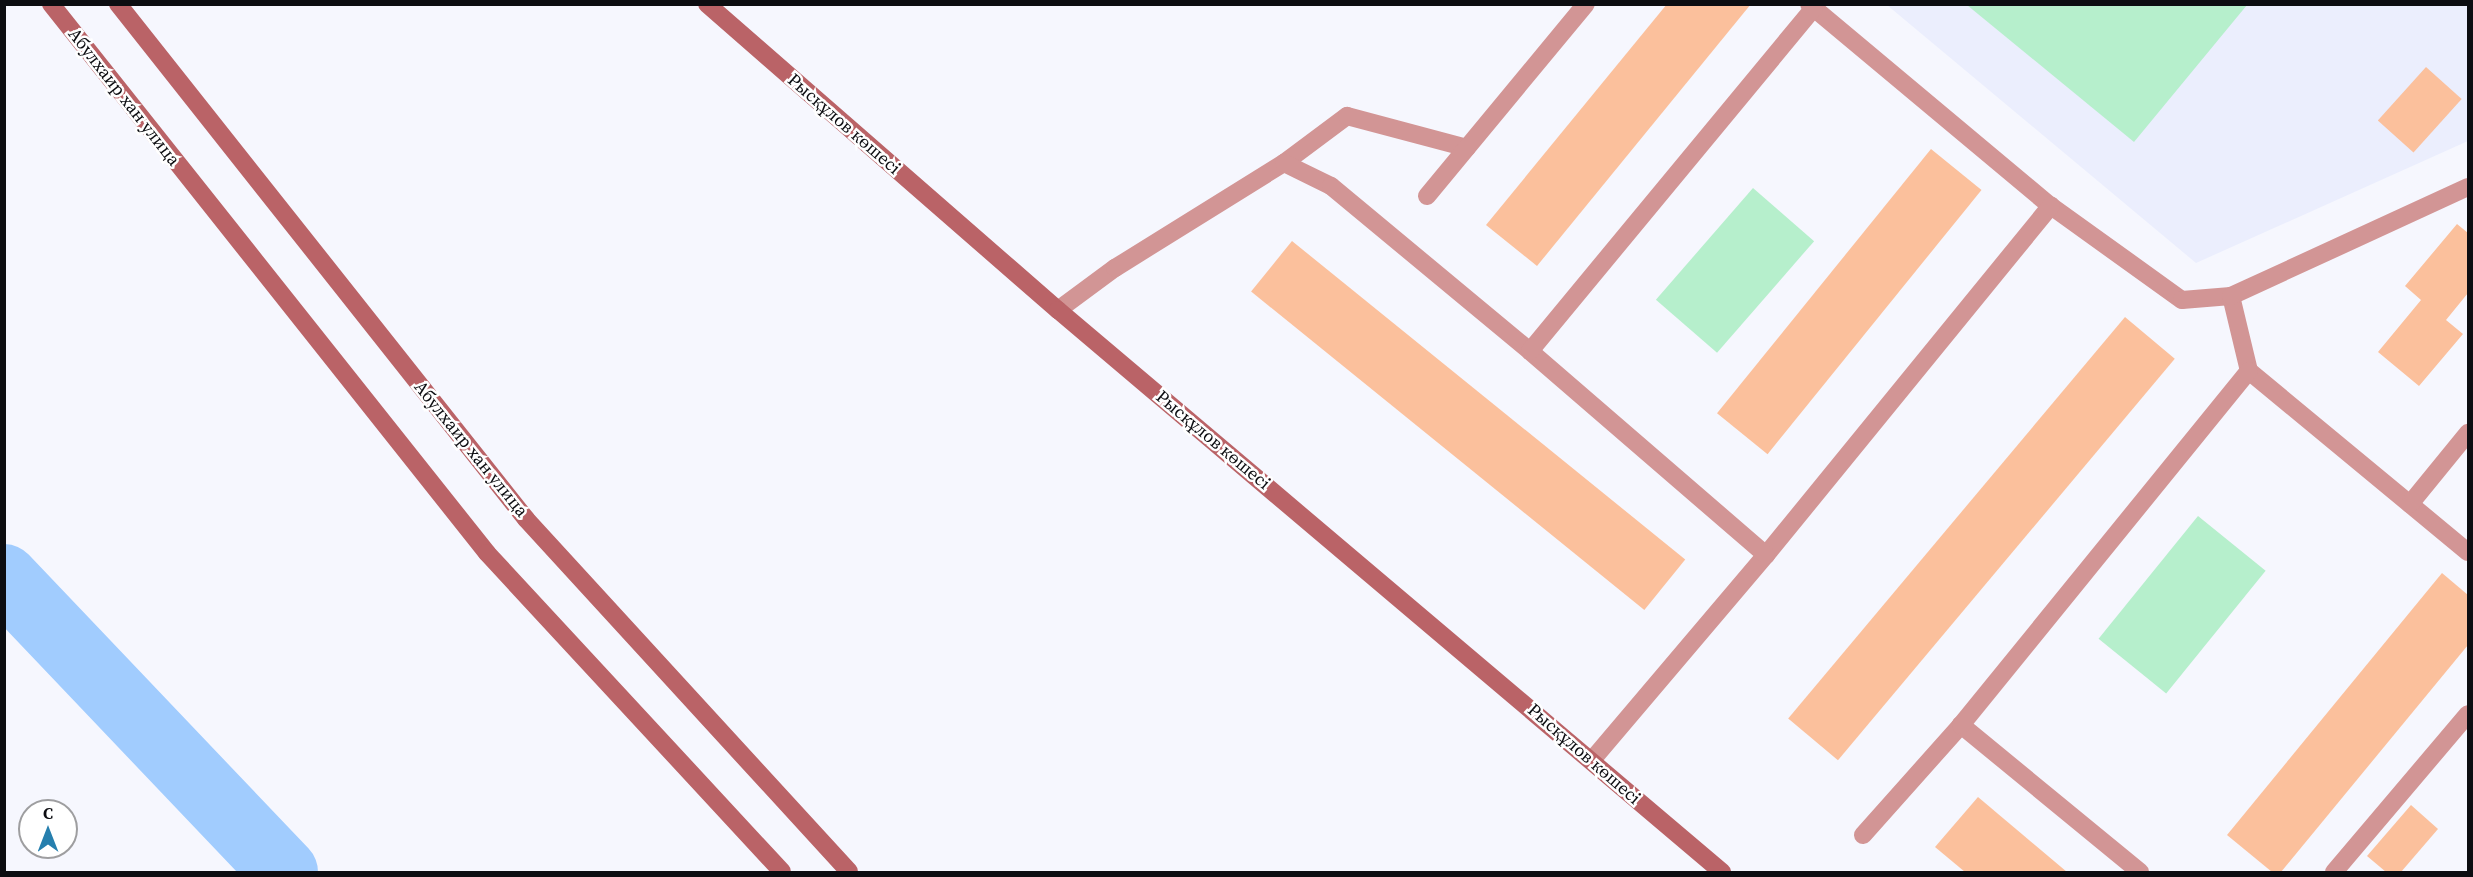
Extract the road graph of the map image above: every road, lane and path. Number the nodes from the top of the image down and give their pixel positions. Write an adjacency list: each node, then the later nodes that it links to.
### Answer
1 (51, 4): 23 (street, Абулхаир хан улица)
2 (118, 4): 24 (street, Абулхаир хан улица)
3 (707, 4): 12 (street, Рысқұлов көшесі)
4 (1586, 4): 6 (lane)
5 (1811, 6): 10 (lane); 13 (lane)
6 (1467, 148): 7 (lane); 9 (lane)
7 (1284, 163): 12 (lane); 13 (lane)
8 (2469, 188): 11 (lane)
9 (1427, 196)
10 (2051, 206): 11 (lane); 18 (lane)
11 (2231, 296): 14 (lane)
12 (1058, 310): 21 (street, Рысқұлов көшесі)
13 (1530, 351): 18 (lane)
14 (2249, 371): 16 (lane); 20 (lane)
15 (2469, 433): 16 (lane)
16 (2410, 504): 17 (lane)
17 (2469, 552)
18 (1766, 555): 21 (lane)
19 (2469, 714): 27 (lane)
20 (1961, 725): 22 (lane); 26 (lane)
21 (1592, 760): 25 (street, Рысқұлов көшесі)
22 (1863, 836)
23 (782, 873)
24 (849, 873)
25 (1722, 873)
26 (2140, 873)
27 (2334, 873)

